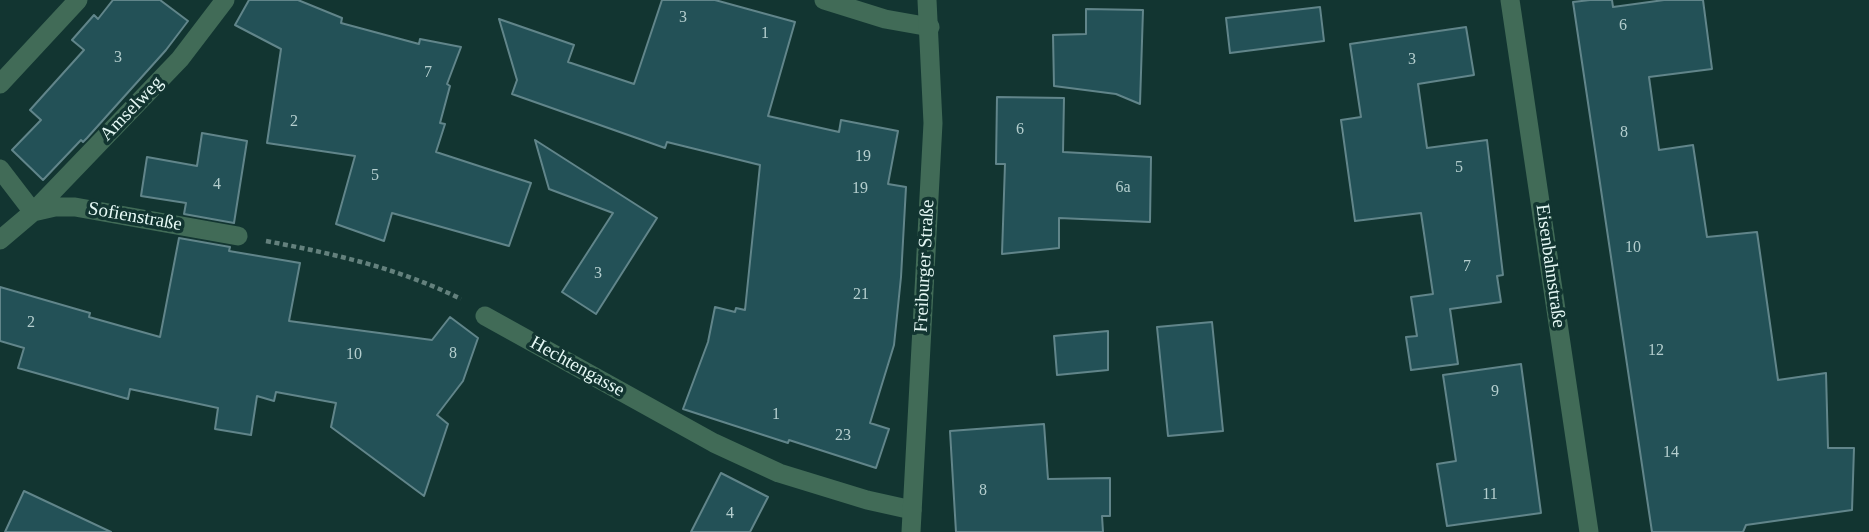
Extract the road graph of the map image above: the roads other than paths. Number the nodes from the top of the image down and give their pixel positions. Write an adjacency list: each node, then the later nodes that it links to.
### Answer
1 (78, 0): 7 (street)
2 (225, 0): 9 (street, Amselweg)
3 (824, 0): 6 (street)
4 (927, 0): 6 (street, Freiburger Straße)
5 (1510, 0): 15 (street, Eisenbahnstraße)
6 (930, 27): 13 (street, Freiburger Straße)
7 (0, 83)
8 (0, 169): 9 (street)
9 (33, 212): 10 (street, Sofienstraße); 11 (street)
10 (238, 236)
11 (0, 240)
12 (485, 316): 13 (street, Hechtengasse)
13 (912, 510): 14 (street, Freiburger Straße)
14 (911, 532)
15 (1589, 532)

